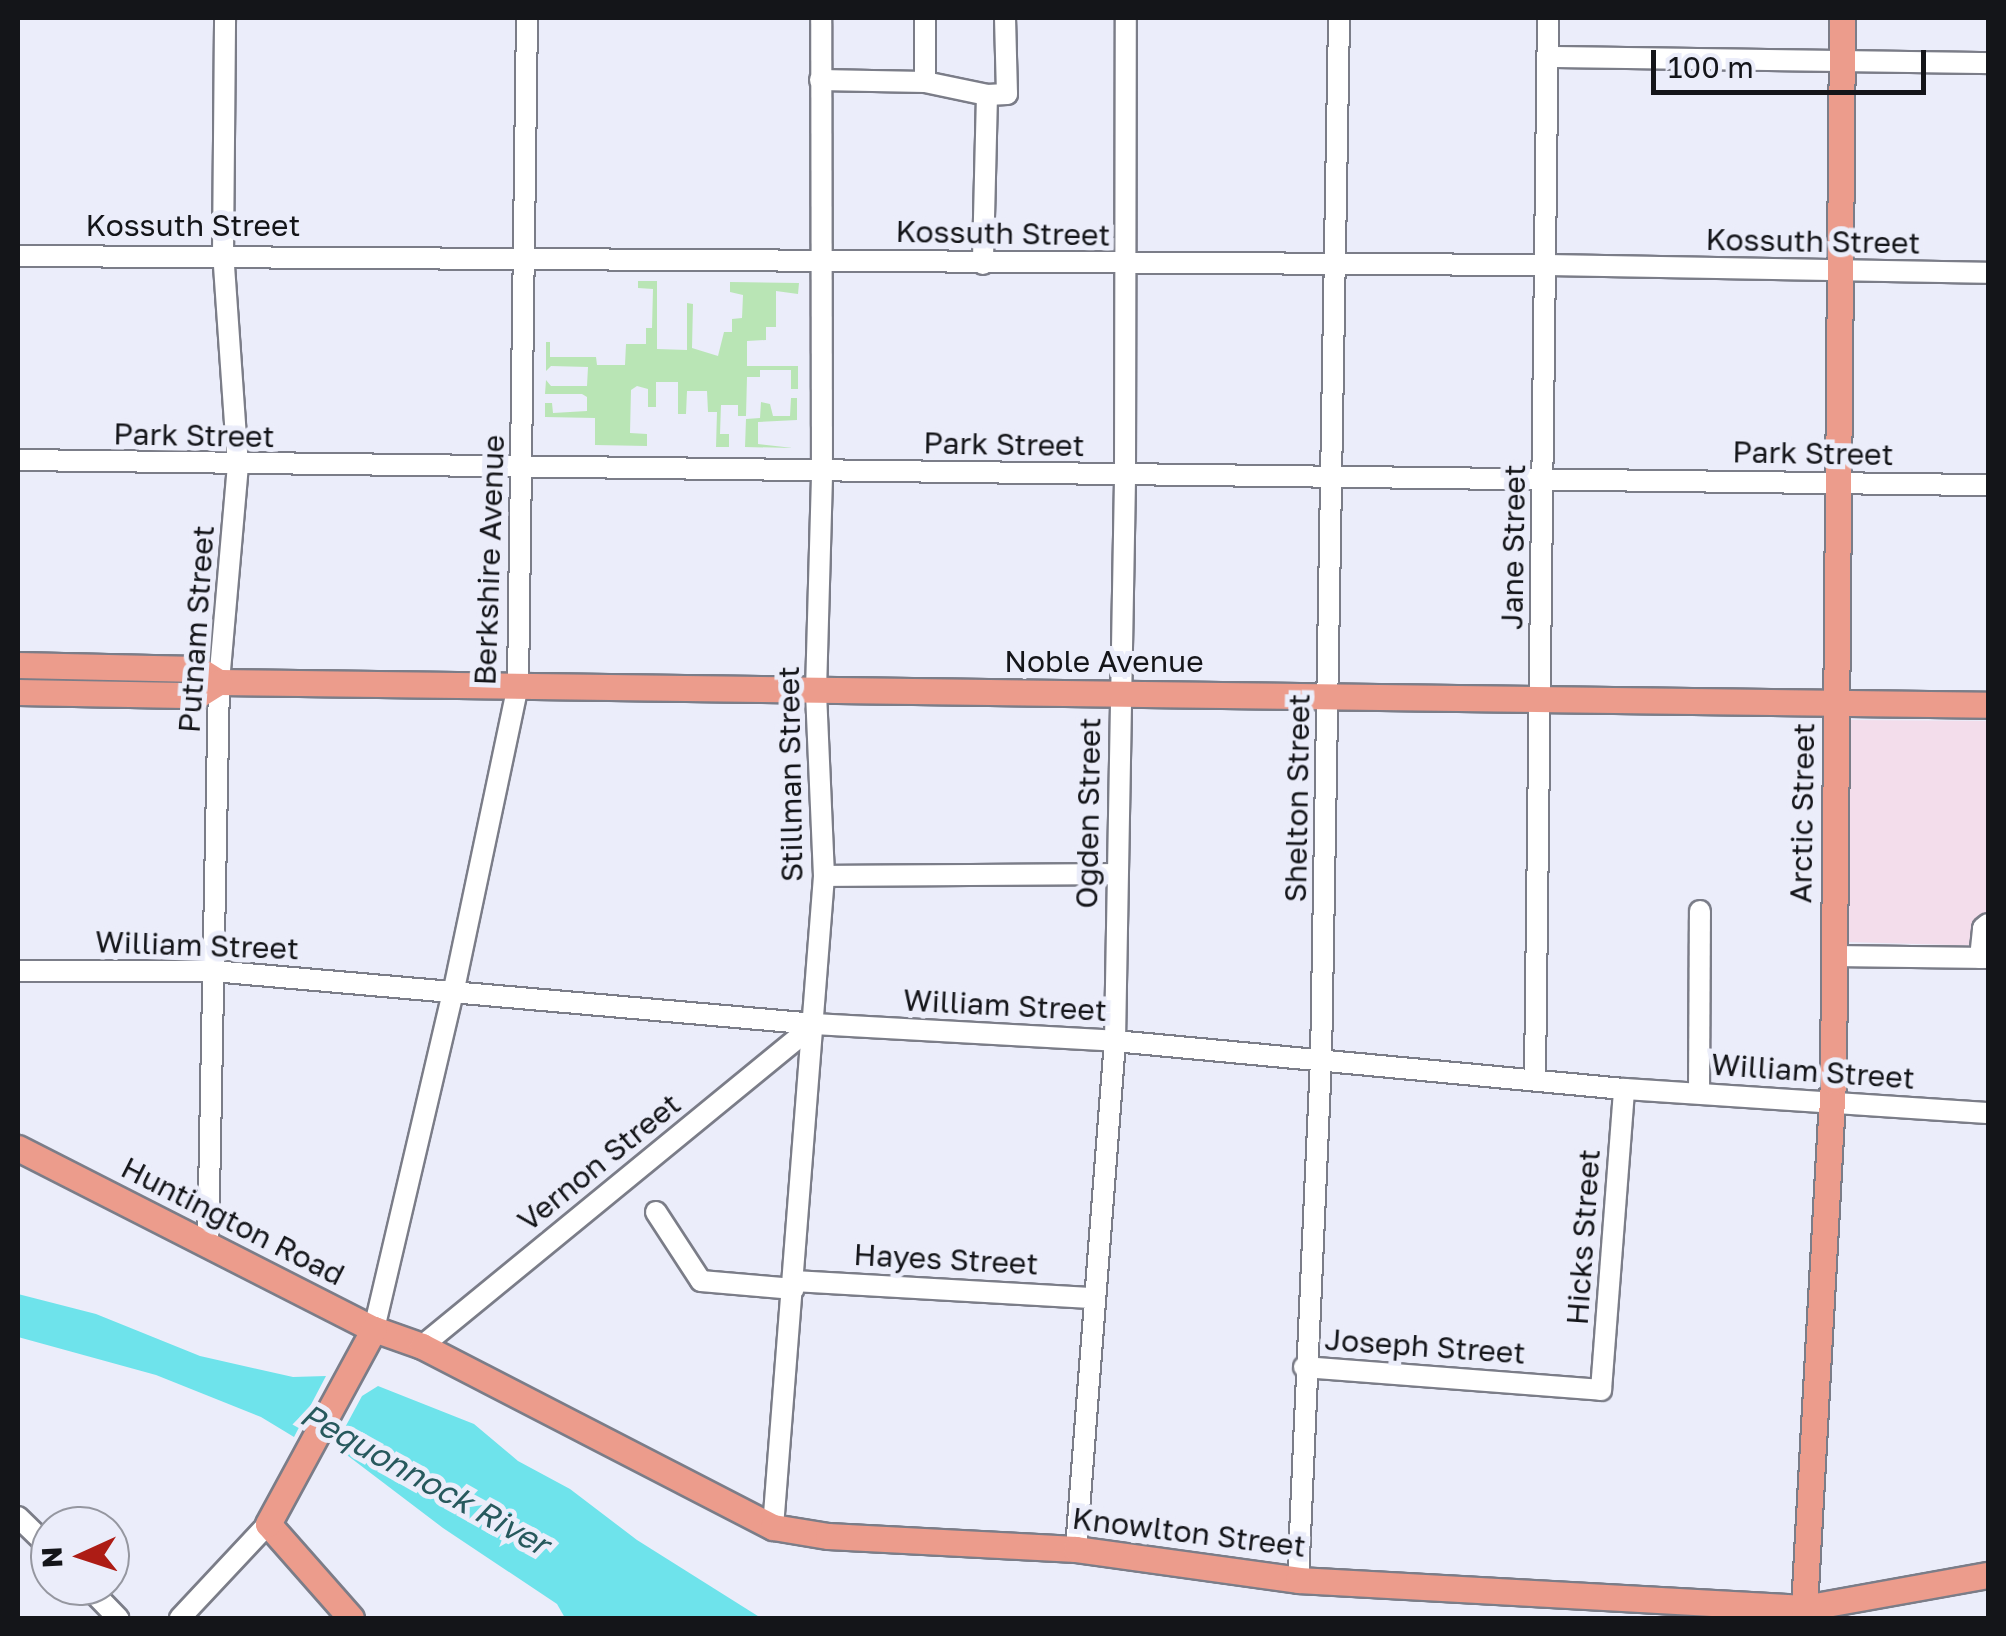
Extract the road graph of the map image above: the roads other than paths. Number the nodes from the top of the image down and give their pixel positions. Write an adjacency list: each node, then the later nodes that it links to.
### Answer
1 (225, 18): 16 (street, Putnam Street)
2 (527, 18): 18 (street, Berkshire Avenue)
3 (820, 18): 13 (street, Stillman Street)
4 (924, 18): 14 (street)
5 (1004, 18): 15 (street)
6 (1126, 18): 21 (street, Ogden Street)
7 (1338, 18): 22 (street, Shelton Street)
8 (1548, 18): 10 (street, Jane Street)
9 (1842, 18): 11 (main road, Arctic Street)
10 (1548, 57): 11 (street); 23 (street, Jane Street)
11 (1842, 62): 12 (street); 24 (main road, Arctic Street)
12 (1988, 63)
13 (820, 80): 14 (street); 19 (street, Stillman Street)
14 (925, 82): 15 (street)
15 (987, 94): 20 (street)
16 (223, 254): 17 (street, Kossuth Street); 18 (street, Kossuth Street); 27 (street, Putnam Street)
17 (18, 256)
18 (523, 258): 19 (street, Kossuth Street); 28 (street, Berkshire Avenue)
19 (822, 259): 20 (street, Kossuth Street); 29 (street, Stillman Street)
20 (983, 264): 21 (street, Kossuth Street)
21 (1124, 264): 22 (street, Kossuth Street); 30 (street, Ogden Street)
22 (1336, 265): 23 (street, Kossuth Street); 31 (street, Shelton Street)
23 (1544, 265): 24 (street, Kossuth Street); 32 (street, Jane Street)
24 (1840, 273): 25 (street, Kossuth Street); 33 (main road, Arctic Street)
25 (1988, 273)
26 (18, 460): 27 (street, Park Street)
27 (238, 466): 28 (street, Park Street); 36 (street, Putnam Street)
28 (522, 467): 29 (street, Park Street); 37 (street, Berkshire Avenue)
29 (822, 470): 30 (street, Park Street); 38 (street, Stillman Street)
30 (1125, 477): 31 (street, Park Street); 41 (street, Ogden Street)
31 (1334, 479): 32 (street, Park Street); 40 (street, Shelton Street)
32 (1544, 480): 33 (street, Park Street); 42 (street, Jane Street)
33 (1838, 483): 34 (street, Park Street); 43 (main road, Arctic Street)
34 (1988, 484)
35 (18, 665): 36 (main road, Noble Avenue)
36 (219, 682): 37 (main road, Noble Avenue); 39 (main road, Noble Avenue); 52 (street, Putnam Street)
37 (518, 686): 38 (main road, Noble Avenue); 53 (street, Berkshire Avenue)
38 (816, 691): 41 (main road, Noble Avenue); 46 (street, Stillman Street)
39 (18, 692)
40 (1330, 693): 41 (main road, Noble Avenue); 42 (main road, Noble Avenue); 56 (street, Shelton Street)
41 (1120, 694): 45 (street, Ogden Street)
42 (1542, 698): 43 (main road, Noble Avenue); 57 (street, Jane Street)
43 (1836, 703): 44 (main road, Noble Avenue); 49 (main road, Arctic Street)
44 (1988, 704)
45 (1116, 874): 46 (street); 55 (street, Ogden Street)
46 (824, 876): 54 (street, Stillman Street)
47 (1700, 910): 59 (street)
48 (1988, 924): 50 (street)
49 (1834, 956): 50 (street); 60 (main road, Arctic Street)
50 (1984, 958)
51 (18, 971): 52 (street, William Street)
52 (213, 971): 53 (street, William Street); 64 (street, Putnam Street)
53 (454, 989): 54 (street, William Street); 67 (street, Berkshire Avenue)
54 (815, 1024): 55 (street, William Street); 65 (street, Stillman Street); 68 (street, Vernon Street)
55 (1115, 1042): 56 (street, William Street); 66 (street, Ogden Street)
56 (1321, 1060): 57 (street, William Street); 69 (street, Shelton Street)
57 (1535, 1078): 58 (street, William Street)
58 (1624, 1089): 59 (street, William Street); 70 (street, Hicks Street)
59 (1699, 1093): 60 (street, William Street)
60 (1832, 1104): 61 (street, William Street); 76 (main road, Arctic Street)
61 (1988, 1114)
62 (18, 1148): 64 (main road, Huntington Road)
63 (656, 1212): 65 (street, Hayes Street)
64 (208, 1245): 67 (main road, Huntington Road)
65 (795, 1285): 66 (street, Hayes Street); 72 (street, Stillman Street)
66 (1094, 1298): 73 (street, Ogden Street)
67 (368, 1340): 68 (main road, Huntington Road); 71 (main road)
68 (422, 1346): 72 (main road, Knowlton Street)
69 (1304, 1367): 70 (street, Joseph Street); 75 (street, Shelton Street)
70 (1601, 1390)
71 (274, 1513): 77 (street); 78 (main road)
72 (773, 1527): 73 (main road, Knowlton Street)
73 (1076, 1549): 75 (main road, Knowlton Street)
74 (1988, 1575): 76 (main road, Knowlton Street)
75 (1298, 1580): 76 (main road, Knowlton Street)
76 (1804, 1608)
77 (180, 1618)
78 (351, 1618)

